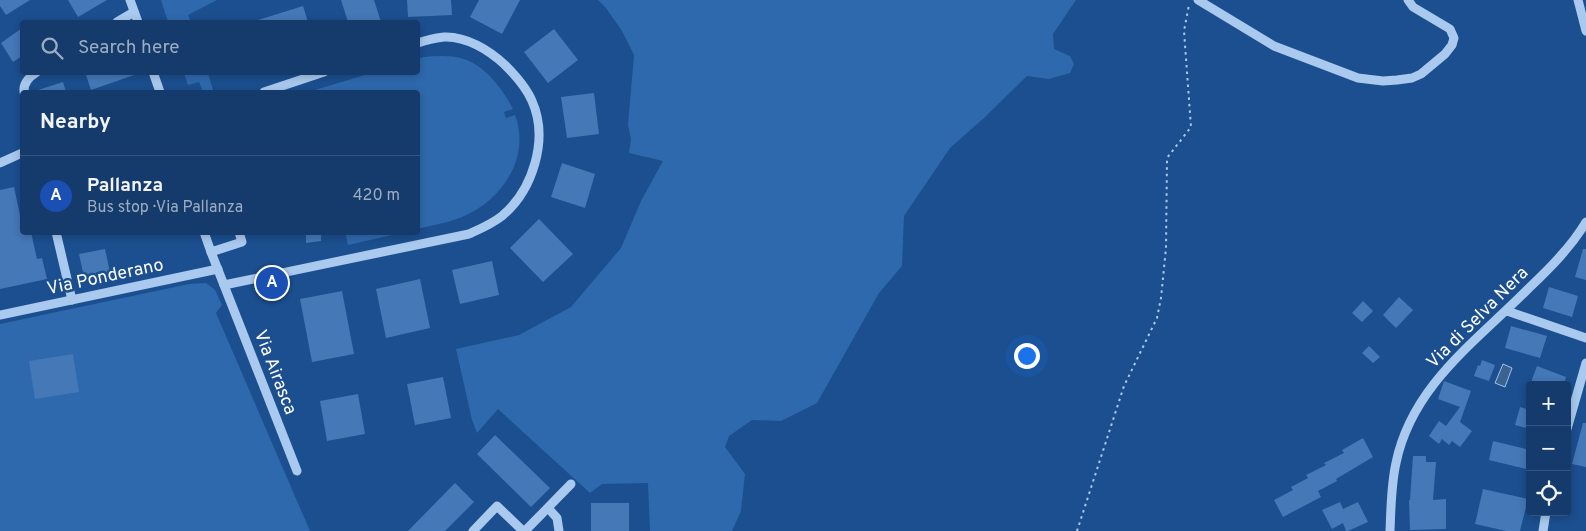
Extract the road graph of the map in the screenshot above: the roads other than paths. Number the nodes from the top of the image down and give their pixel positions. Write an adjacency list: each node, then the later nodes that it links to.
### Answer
1 (130, 0): 5 (street)
2 (1198, 0): 3 (street)
3 (1408, 0)
4 (1578, 0): 8 (street)
5 (134, 12): 6 (street); 7 (street)
6 (120, 20)
7 (137, 20)
8 (1586, 31)
9 (420, 43): 24 (street)
10 (33, 75): 13 (street)
11 (154, 75): 14 (street)
12 (315, 75): 15 (street)
13 (24, 90)
14 (159, 90)
15 (270, 90)
16 (20, 155): 17 (street)
17 (0, 163)
18 (1586, 222): 26 (street, Via di Selva Nera)
19 (57, 235): 25 (street)
20 (205, 235): 22 (street)
21 (240, 235): 22 (street)
22 (211, 252): 23 (street)
23 (218, 269): 24 (street); 25 (street, Via Ponderano)
24 (224, 285): 31 (street, Via Airasca)
25 (72, 300): 27 (street, Via Ponderano)
26 (1507, 311): 28 (street); 38 (street, Via di Selva Nera)
27 (0, 316)
28 (1586, 338)
29 (1586, 363): 30 (street)
30 (1568, 426)
31 (297, 471)
32 (571, 484): 33 (street)
33 (548, 508): 36 (street); 37 (street)
34 (1545, 516): 39 (street)
35 (473, 531): 36 (street)
36 (524, 531)
37 (559, 531)
38 (1390, 531)
39 (1543, 531)

